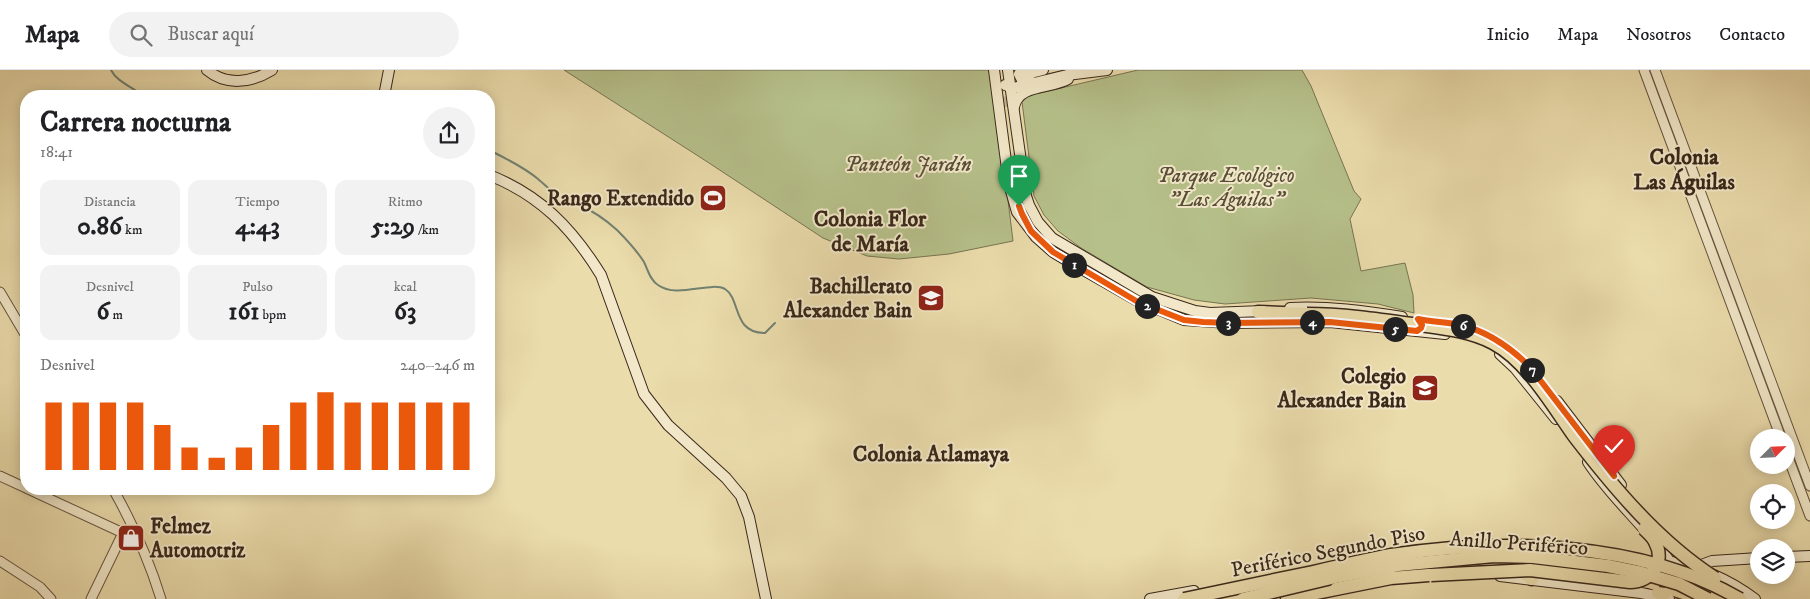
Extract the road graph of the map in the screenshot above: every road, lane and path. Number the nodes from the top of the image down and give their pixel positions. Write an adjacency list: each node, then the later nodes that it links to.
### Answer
1 (207, 70): 2 (main road)
2 (272, 70)
3 (388, 70): 14 (main road)
4 (994, 70): 17 (main road)
5 (1000, 70): 13 (main road)
6 (1008, 70): 13 (main road)
7 (1043, 70): 11 (main road)
8 (1107, 70): 12 (main road)
9 (1644, 70): 23 (street)
10 (1655, 70): 28 (street)
11 (1027, 75): 12 (main road); 13 (main road)
12 (1075, 75): 15 (main road)
13 (1010, 87): 15 (main road)
14 (385, 90)
15 (1010, 109): 17 (main road); 19 (main road)
16 (495, 178): 51 (main road)
17 (1026, 224): 22 (main road)
18 (0, 292): 21 (street)
19 (1258, 312): 20 (main road); 24 (highway, bridge)
20 (1418, 319): 22 (main road); 41 (main road)
21 (20, 326)
22 (1417, 331): 42 (main road)
23 (1778, 429)
24 (1576, 438): 43 (highway, bridge); 68 (highway, bridge)
25 (1794, 474): 31 (street)
26 (0, 476): 27 (street)
27 (20, 485)
28 (1810, 486)
29 (42, 495): 33 (street)
30 (116, 495): 32 (street)
31 (1810, 516)
32 (136, 531): 33 (street); 56 (street)
33 (123, 533): 55 (street)
34 (1459, 543): 35 (highway); 42 (main road); 57 (main road)
35 (1476, 556): 59 (highway, Anillo Periférico); 66 (highway, Anillo Periférico)
36 (1810, 556): 37 (main road)
37 (1795, 557)
38 (1750, 558): 40 (main road)
39 (0, 560): 48 (street)
40 (1720, 560): 41 (main road); 46 (main road)
41 (1696, 567): 42 (main road); 45 (street); 46 (main road)
42 (1670, 568)
43 (1525, 572): 44 (highway, Anillo Periférico); 47 (main road); 49 (main road); 52 (highway, bridge); 63 (highway, bridge); 64 (highway, Anillo Periférico)
44 (1392, 573): 47 (highway); 52 (highway, Anillo Periférico)
45 (1686, 575)
46 (1712, 577): 69 (main road)
47 (1406, 582): 62 (main road)
48 (40, 587): 53 (street); 54 (street)
49 (1644, 596): 50 (main road)
50 (1661, 596)
51 (766, 597)
52 (1285, 597): 61 (highway, Anillo Periférico)
53 (51, 599)
54 (59, 599)
55 (91, 599)
56 (161, 599)
57 (1150, 599)
58 (1184, 599): 67 (highway, Periférico Segundo Piso, bridge)
59 (1220, 599)
60 (1243, 599): 65 (highway, Periférico Segundo Piso, bridge)
61 (1260, 599)
62 (1316, 599)
63 (1684, 599)
64 (1701, 599)
65 (1708, 599)
66 (1725, 599)
67 (1740, 599)
68 (1745, 599)
69 (1755, 599)

